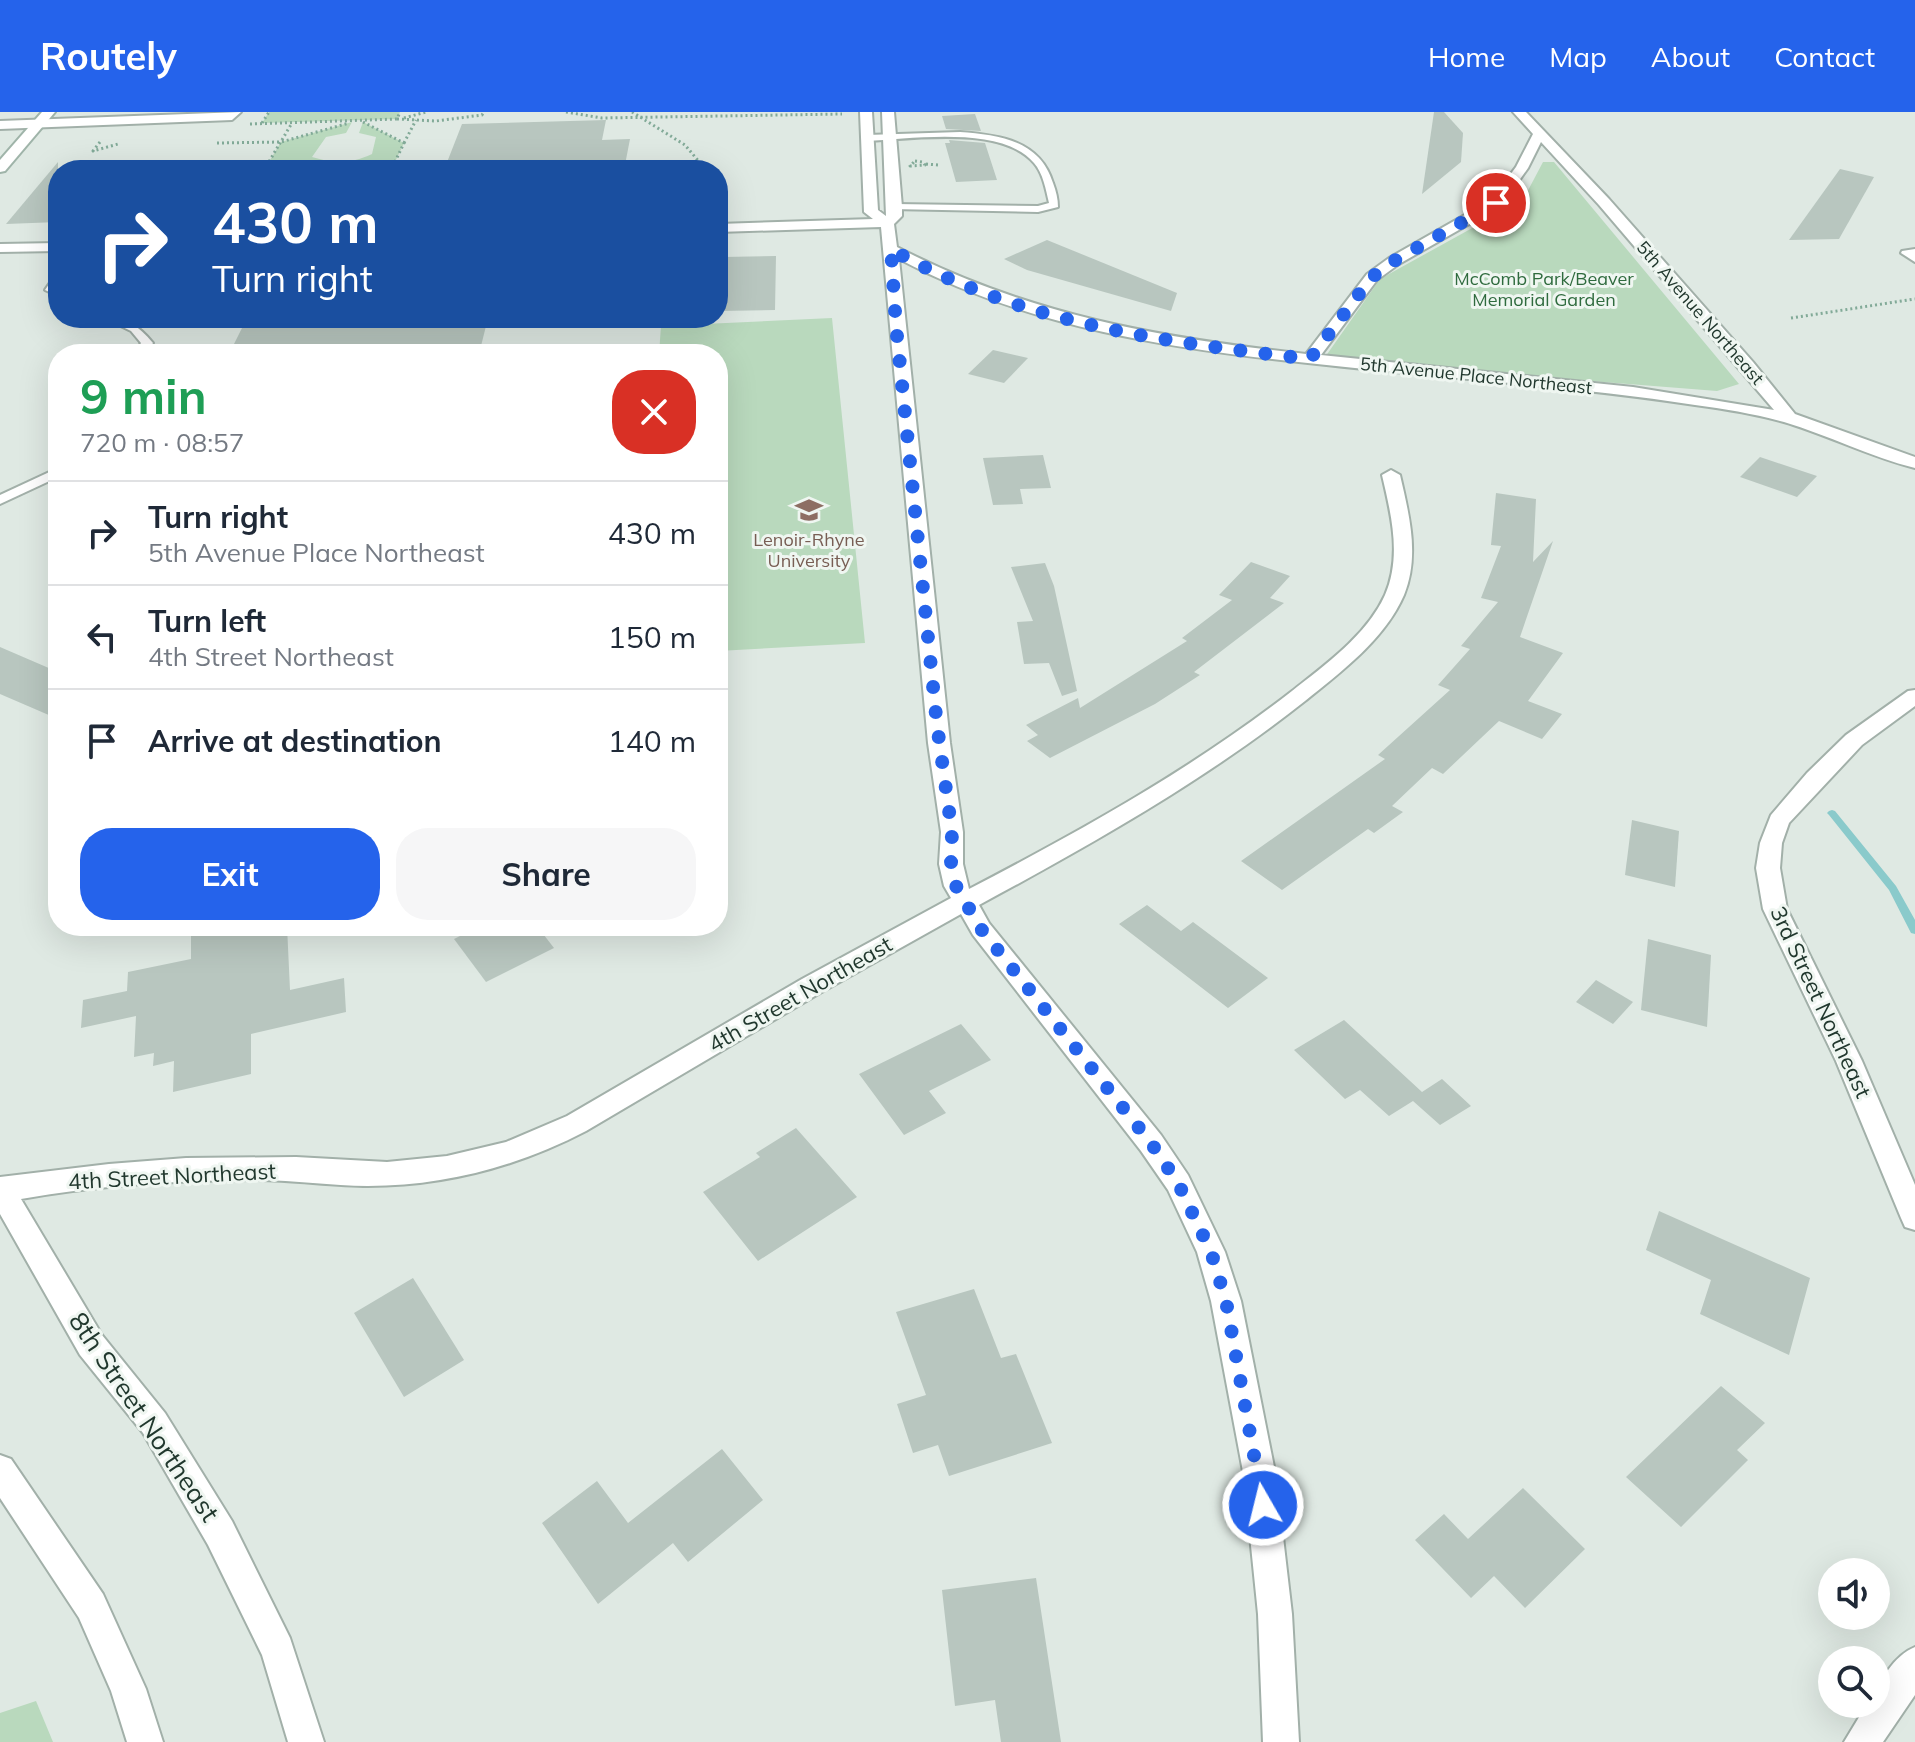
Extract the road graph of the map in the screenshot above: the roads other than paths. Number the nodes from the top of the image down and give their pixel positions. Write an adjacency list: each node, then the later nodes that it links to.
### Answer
1 (49, 112): 6 (street)
2 (866, 112): 9 (street)
3 (888, 112): 10 (street)
4 (1519, 112): 8 (street, 5th Avenue Northeast)
5 (234, 114): 6 (street)
6 (39, 123): 7 (street); 11 (street)
7 (0, 125)
8 (1538, 135): 21 (street); 22 (street, 5th Avenue Northeast)
9 (867, 138): 10 (lane); 12 (street)
10 (890, 138): 12 (street); 12 (lane)
11 (0, 168)
12 (891, 215): 13 (street); 16 (street)
13 (728, 227)
14 (48, 247): 15 (street)
15 (0, 248)
16 (891, 249): 21 (street, 5th Avenue Place Northeast); 28 (street)
17 (1915, 252): 18 (lane)
18 (1915, 259)
19 (133, 328): 20 (lane)
20 (146, 344)
21 (1310, 359): 22 (street, 5th Avenue Place Northeast)
22 (1789, 418): 23 (street)
23 (1915, 463)
24 (1391, 475): 28 (street, 4th Street Northeast)
25 (48, 477): 26 (lane)
26 (0, 500)
27 (1915, 696): 30 (street, 3rd Street Northeast)
28 (964, 902): 29 (street, 4th Street Northeast); 35 (street)
29 (0, 1190): 34 (street, 8th Street Northeast)
30 (1915, 1218)
31 (0, 1470): 33 (street)
32 (1915, 1664): 36 (street)
33 (145, 1742)
34 (306, 1742)
35 (1281, 1742)
36 (1862, 1742)

